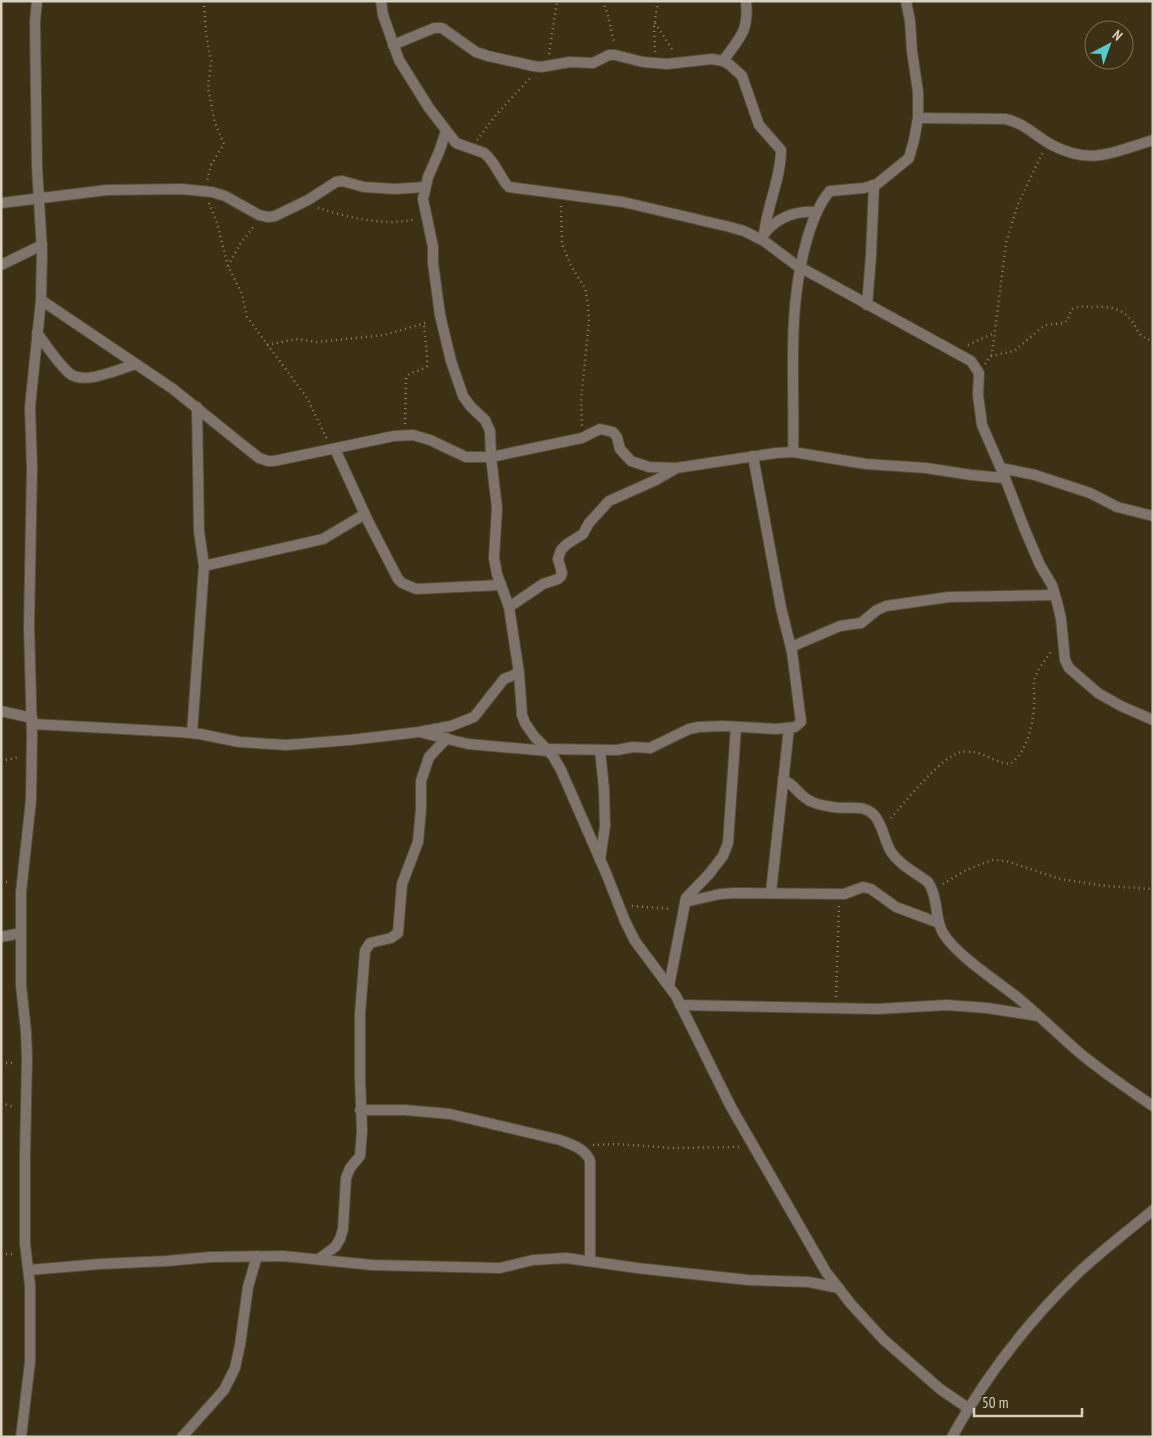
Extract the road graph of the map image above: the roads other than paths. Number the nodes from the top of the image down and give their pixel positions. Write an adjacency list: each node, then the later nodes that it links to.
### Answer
1 (37, 1): 12 (street)
2 (381, 1): 5 (street)
3 (746, 1): 6 (street)
4 (905, 2): 7 (street)
5 (393, 44): 6 (street); 8 (street)
6 (723, 61): 15 (street)
7 (918, 118): 9 (street); 10 (street)
8 (446, 131): 11 (street); 15 (street)
9 (1153, 140)
10 (874, 185): 14 (street); 20 (street)
11 (425, 187): 12 (street); 27 (street)
12 (39, 198): 13 (street); 16 (street)
13 (1, 203)
14 (818, 212): 15 (street); 18 (street)
15 (763, 237): 18 (street)
16 (42, 245): 17 (street); 19 (street)
17 (1, 265)
18 (800, 268): 20 (street); 25 (street)
19 (41, 300): 21 (street); 22 (street)
20 (867, 305): 29 (street)
21 (37, 333): 22 (street); 40 (street)
22 (136, 364): 23 (street)
23 (197, 407): 24 (street); 32 (street)
24 (333, 449): 27 (street); 30 (street)
25 (793, 452): 26 (street); 29 (street)
26 (754, 456): 28 (street); 36 (street)
27 (491, 457): 28 (street); 33 (street)
28 (676, 468): 35 (street)
29 (1003, 473): 31 (street); 34 (street)
30 (365, 514): 32 (street); 33 (street)
31 (1153, 516)
32 (204, 566): 44 (street)
33 (501, 585): 35 (street)
34 (1055, 595): 36 (street); 39 (street)
35 (509, 607): 37 (street)
36 (791, 646): 42 (street)
37 (519, 673): 43 (street); 46 (street)
38 (1, 711): 40 (street)
39 (1153, 720)
40 (32, 721): 44 (street); 53 (street)
41 (736, 727): 42 (street); 47 (street); 51 (street)
42 (789, 728): 48 (street)
43 (419, 732): 44 (street); 45 (street)
44 (192, 733)
45 (447, 738): 46 (street); 59 (street)
46 (547, 750): 47 (street); 49 (street)
47 (600, 750): 49 (street)
48 (783, 780): 50 (street); 52 (street)
49 (600, 860): 55 (street)
50 (771, 892): 51 (street); 52 (street)
51 (684, 906): 55 (street)
52 (939, 923): 57 (street)
53 (21, 933): 54 (street); 64 (street)
54 (1, 937)
55 (669, 986): 56 (street)
56 (680, 1005): 57 (street); 65 (street)
57 (1040, 1017): 58 (street)
58 (1153, 1106)
59 (360, 1110): 62 (street); 63 (street)
60 (1153, 1210): 66 (street)
61 (257, 1256): 62 (street); 64 (street); 68 (street)
62 (320, 1258): 63 (street)
63 (590, 1261): 65 (street)
64 (29, 1270): 67 (street)
65 (839, 1288): 66 (street)
66 (968, 1408): 69 (street)
67 (21, 1437)
68 (182, 1437)
69 (952, 1437)

